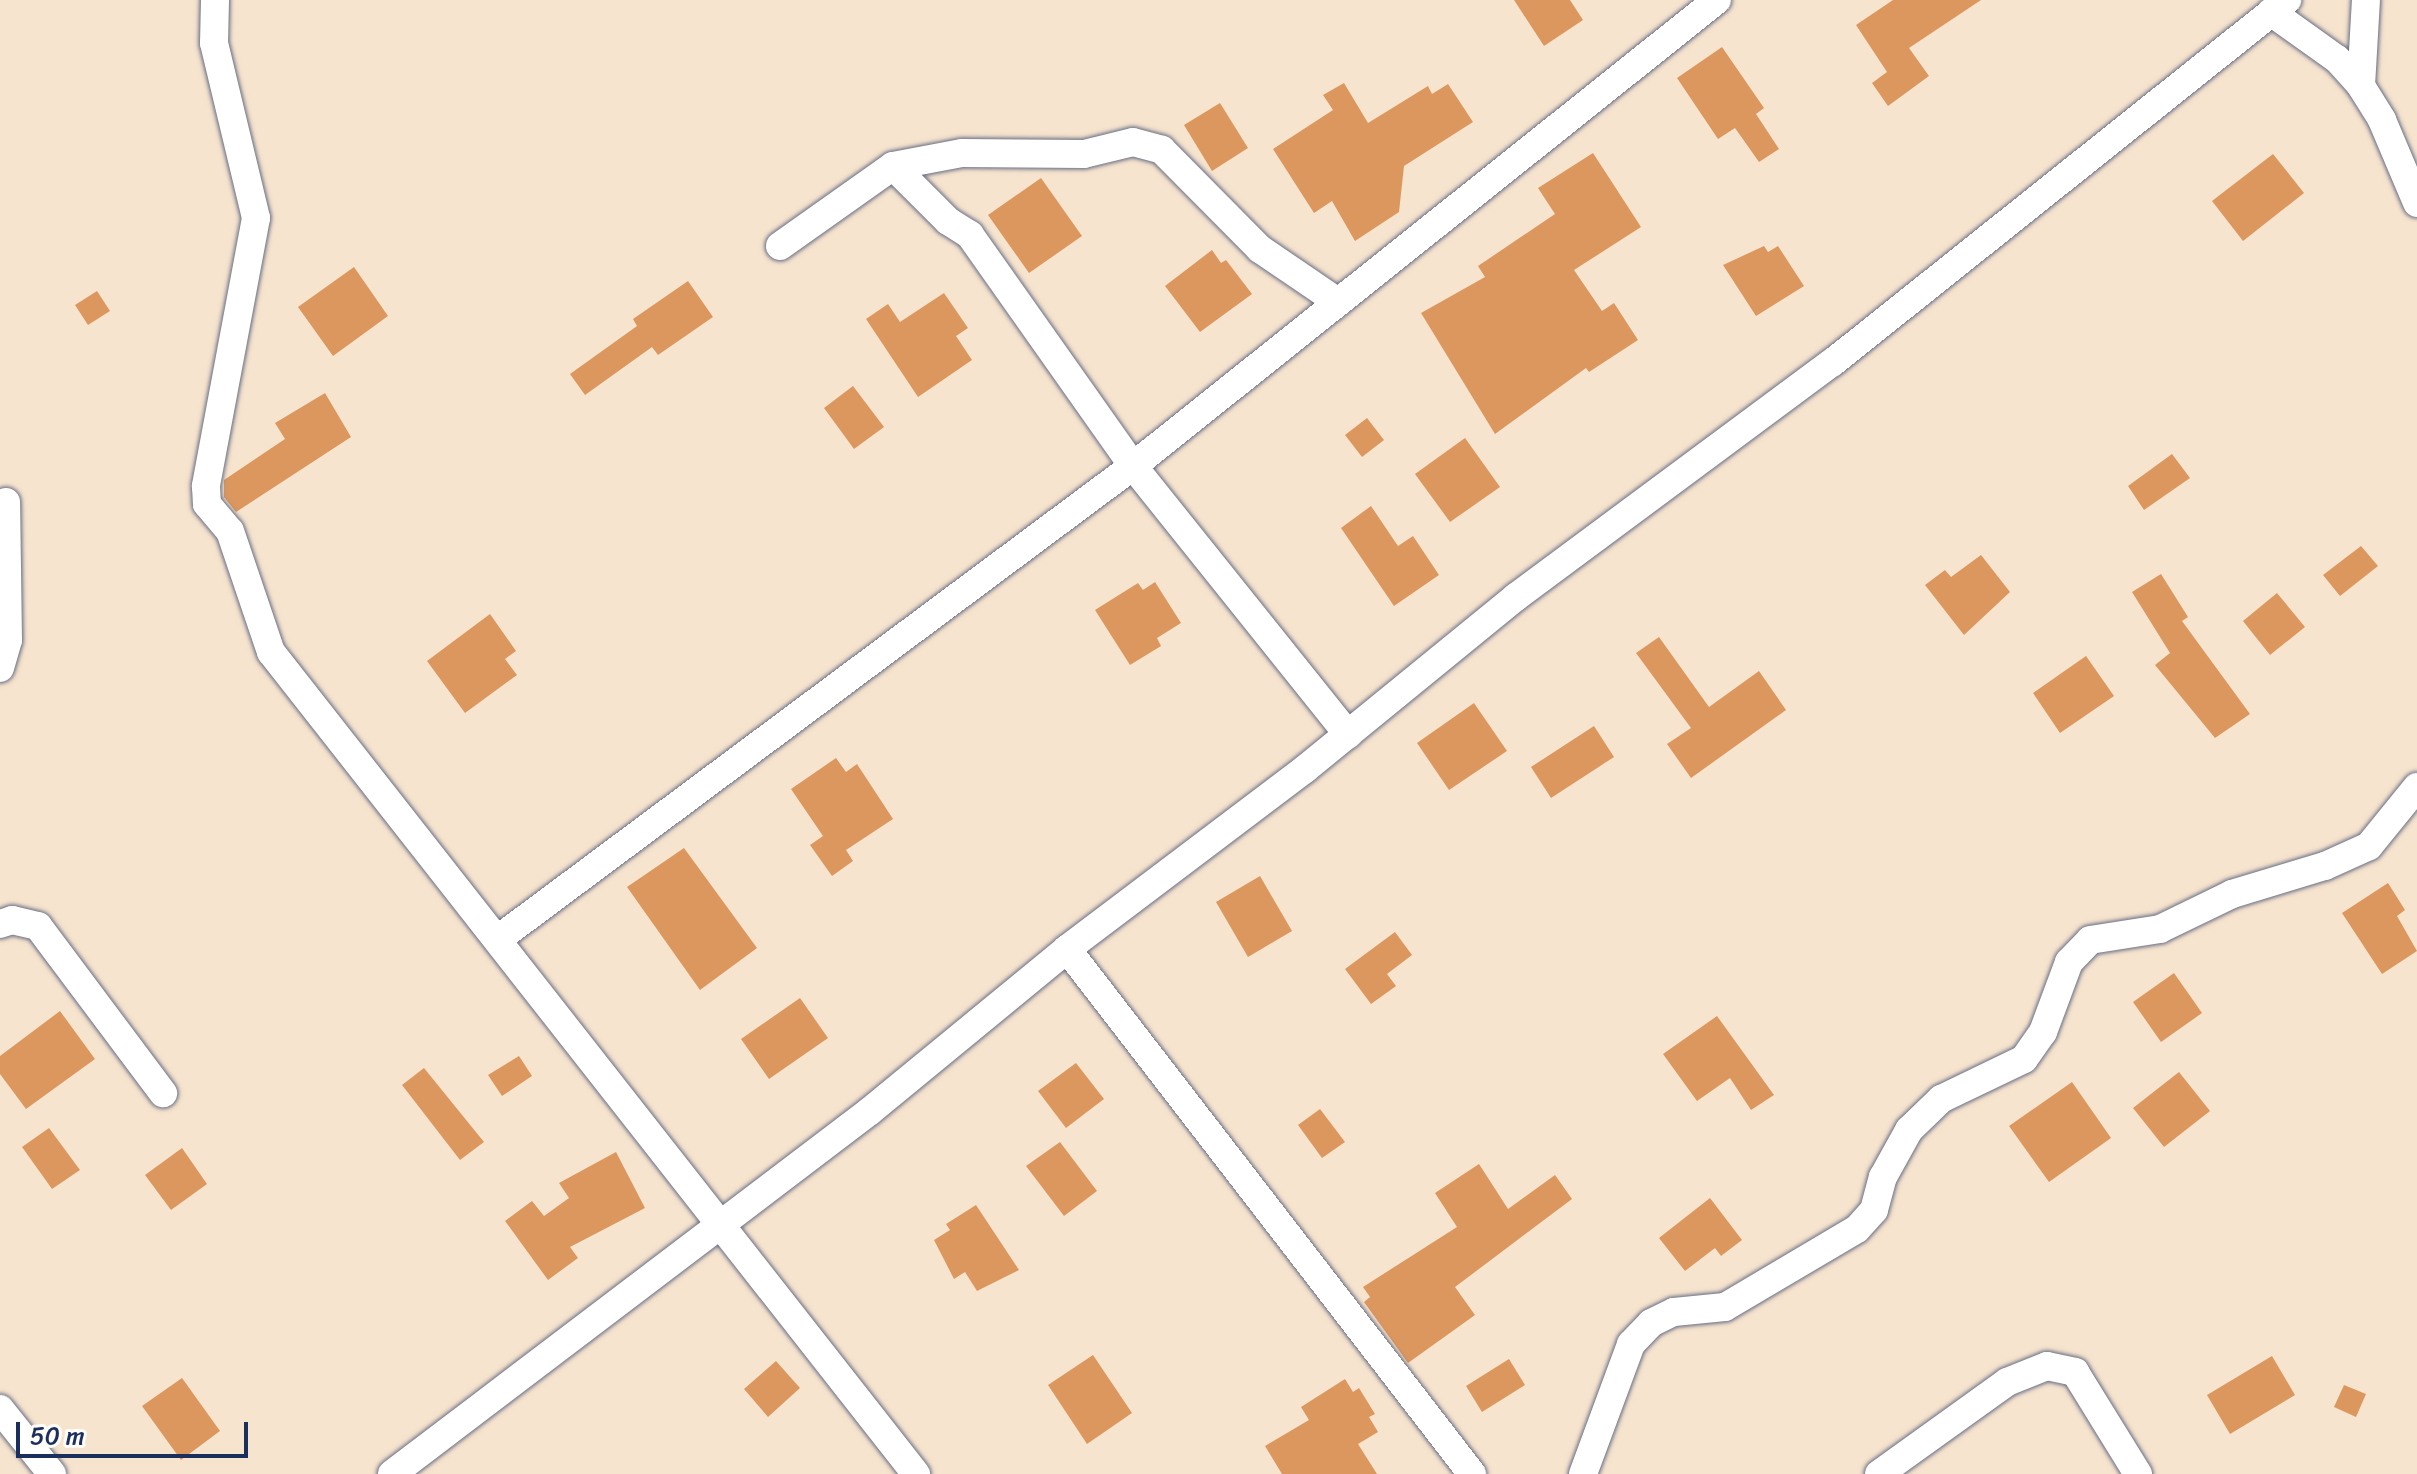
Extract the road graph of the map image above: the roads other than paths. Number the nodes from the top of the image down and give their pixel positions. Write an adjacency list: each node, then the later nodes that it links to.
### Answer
1 (215, 0): 16 (street)
2 (1717, 0): 9 (street)
3 (2366, 0): 5 (street)
4 (2279, 6): 5 (street); 13 (street)
5 (2361, 86): 7 (street)
6 (893, 166): 8 (street); 9 (street); 10 (street)
7 (2417, 203)
8 (780, 246)
9 (1338, 302): 10 (street)
10 (1133, 466): 13 (street); 16 (street)
11 (6, 502): 12 (street)
12 (0, 668)
13 (1348, 734): 17 (street)
14 (2417, 787): 25 (street)
15 (0, 924): 18 (street)
16 (498, 939): 19 (street)
17 (1067, 949): 19 (street); 24 (street)
18 (163, 1093)
19 (722, 1223): 22 (street); 23 (street)
20 (0, 1409): 21 (street)
21 (52, 1474)
22 (392, 1474)
23 (916, 1474)
24 (1472, 1474)
25 (1583, 1474)
26 (1879, 1474): 27 (street)
27 (2138, 1474)

